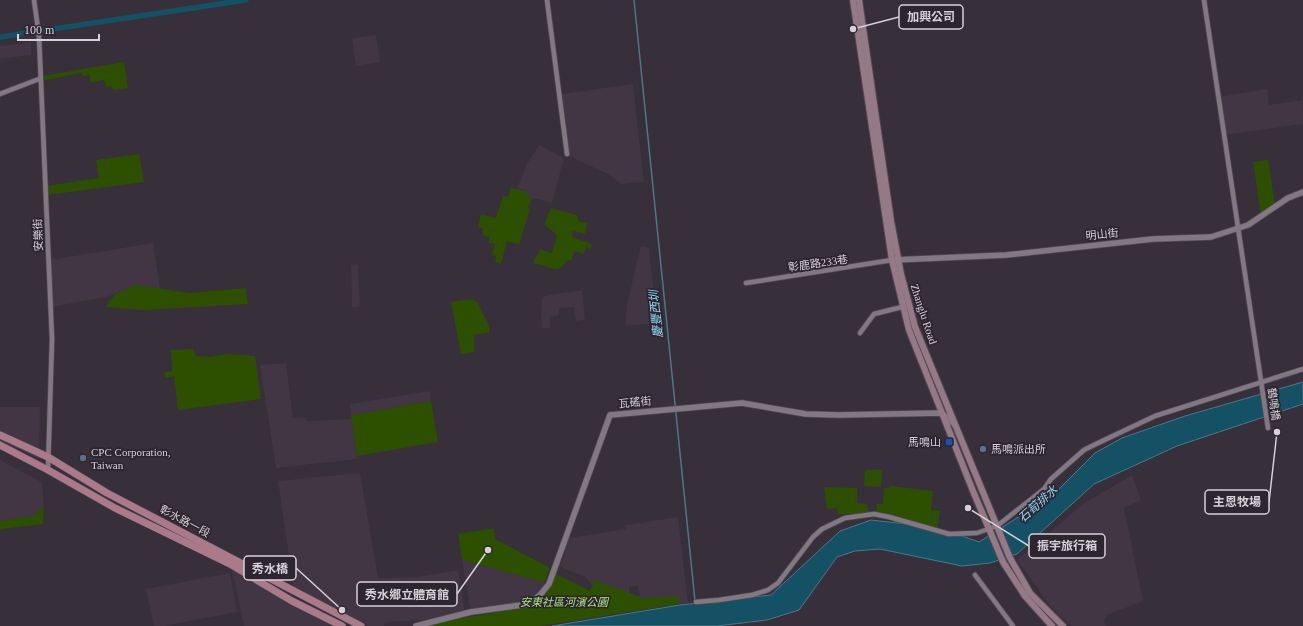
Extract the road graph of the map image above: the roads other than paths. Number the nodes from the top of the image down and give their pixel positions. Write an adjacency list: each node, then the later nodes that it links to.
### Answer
1 (34, 0): 7 (street, 安樂街)
2 (547, 0): 9 (street)
3 (853, 0): 6 (main road, Zhanglu Road)
4 (859, 0): 6 (main road, Zhanglu Road)
5 (1204, 0): 11 (street, 鶴鳴橋)
6 (864, 50): 12 (main road, Zhanglu Road); 13 (main road, Zhanglu Road)
7 (39, 80): 8 (street); 26 (street, 安樂街)
8 (0, 94)
9 (567, 154)
10 (1303, 192): 11 (street, 明山街)
11 (1238, 229): 12 (street, 明山街); 20 (street, 鶴鳴橋)
12 (899, 259): 13 (street, 明山街); 16 (main road, Zhanglu Road)
13 (892, 260): 14 (street, 彰鹿路233巷); 15 (main road, Zhanglu Road)
14 (746, 283)
15 (902, 307): 17 (main road, Zhanglu Road); 18 (street)
16 (915, 327): 17 (main road); 22 (main road, Zhanglu Road)
17 (909, 330): 21 (main road, Zhanglu Road)
18 (860, 333)
19 (1303, 369): 20 (street)
20 (1262, 383): 23 (street, 鶴鳴橋); 28 (street)
21 (942, 413): 22 (street); 29 (main road, Zhanglu Road); 34 (street, 瓦磘街)
22 (955, 425): 28 (main road, Zhanglu Road)
23 (1268, 428)
24 (0, 434): 26 (main road, 彰水路一段)
25 (0, 446): 27 (main road, 彰水路一段)
26 (48, 457): 27 (street, 安樂街); 33 (main road, 彰水路一段)
27 (48, 470): 32 (main road, 彰水路一段)
28 (997, 527): 29 (street); 37 (main road, Zhanglu Road)
29 (990, 530): 31 (street); 36 (main road, Zhanglu Road)
30 (974, 575): 35 (street)
31 (696, 602)
32 (342, 626)
33 (361, 626)
34 (416, 626)
35 (1013, 626)
36 (1052, 626)
37 (1062, 626)

